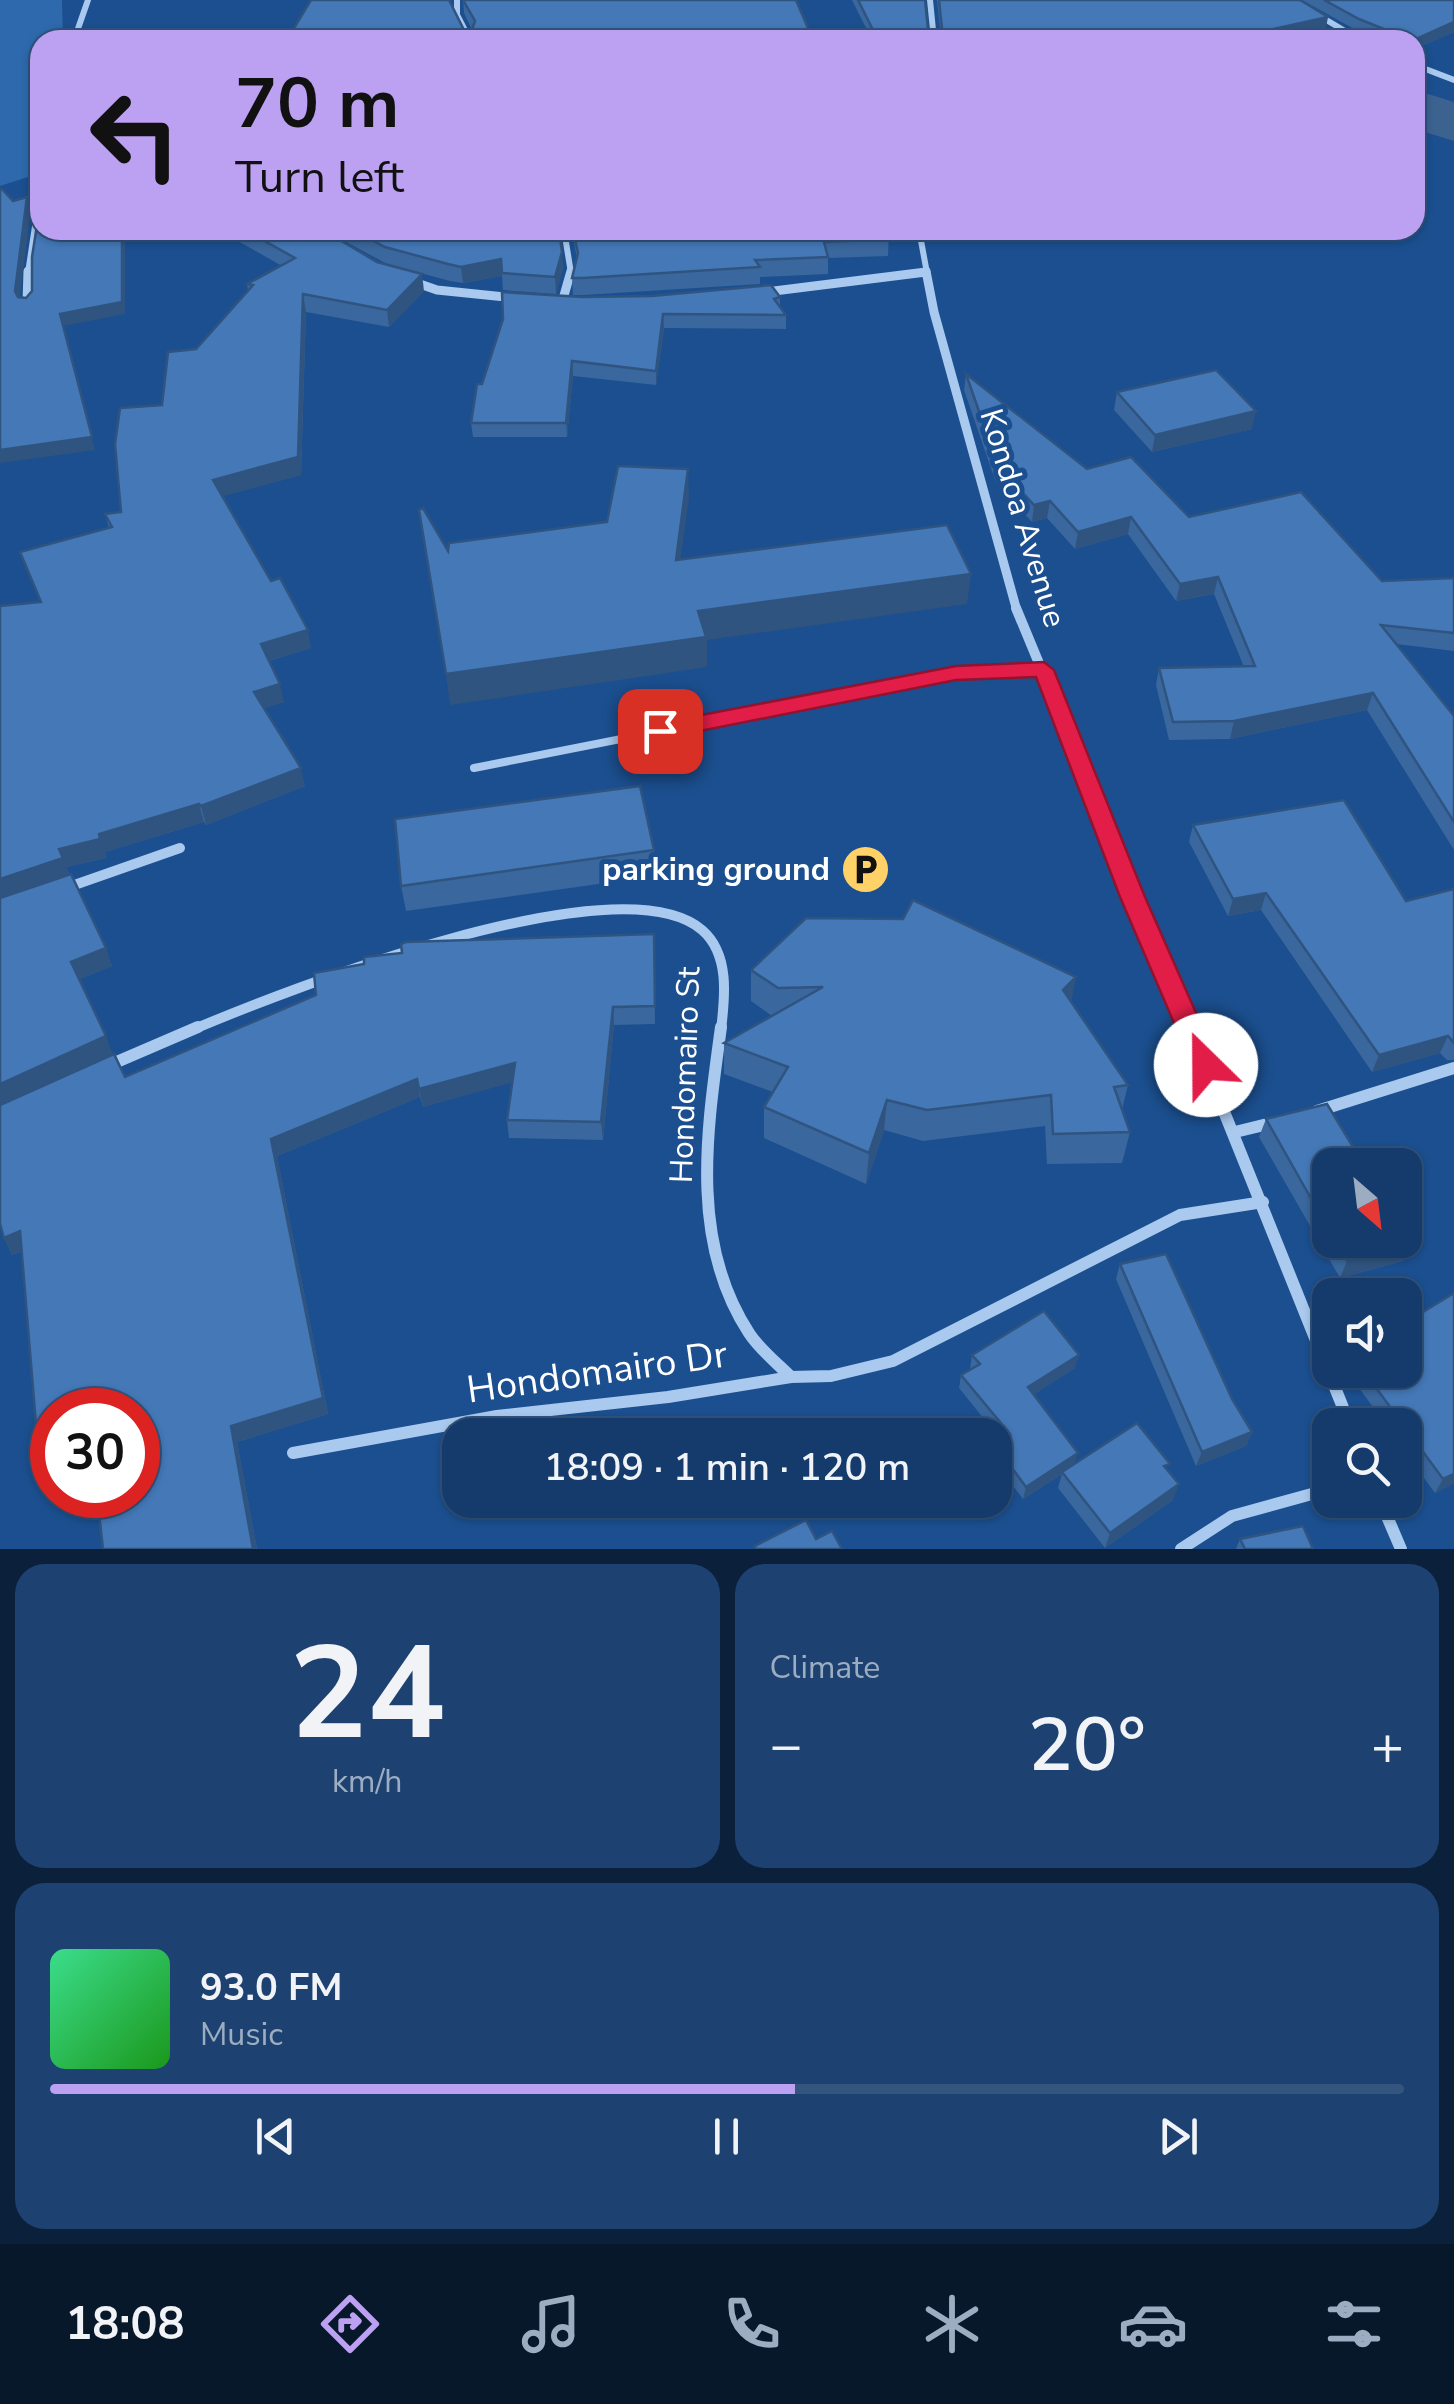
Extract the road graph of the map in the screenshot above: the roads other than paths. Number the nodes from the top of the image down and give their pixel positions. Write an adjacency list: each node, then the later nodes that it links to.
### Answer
1 (88, 0): 5 (street)
2 (456, 0): 6 (street)
3 (930, 0): 7 (street)
4 (1303, 6): 8 (street)
5 (78, 30)
6 (465, 30)
7 (933, 30)
8 (1343, 30)
9 (1425, 69): 10 (street)
10 (1454, 80)
11 (32, 240): 21 (street)
12 (566, 240): 19 (street)
13 (921, 240): 14 (street, Kondoa Avenue)
14 (926, 272): 16 (street); 22 (street, Kondoa Avenue)
15 (400, 277): 17 (street)
16 (749, 294)
17 (528, 298)
18 (546, 298): 19 (street)
19 (563, 299): 20 (street)
20 (580, 300)
21 (27, 303)
22 (1044, 670): 23 (lane); 30 (street, Kondoa Avenue)
23 (474, 768)
24 (180, 848): 25 (street)
25 (51, 893)
26 (1454, 1068): 28 (street)
27 (86, 1076): 32 (street, Hondomairo St)
28 (1310, 1113)
29 (1291, 1118): 30 (street)
30 (1235, 1132): 31 (street, Kondoa Avenue)
31 (1263, 1202): 32 (street); 33 (street, Kondoa Avenue)
32 (791, 1377): 34 (street, Hondomairo Dr)
33 (1343, 1408)
34 (293, 1453)
35 (1312, 1494): 37 (street)
36 (1388, 1518): 38 (street)
37 (1181, 1549)
38 (1401, 1549)

